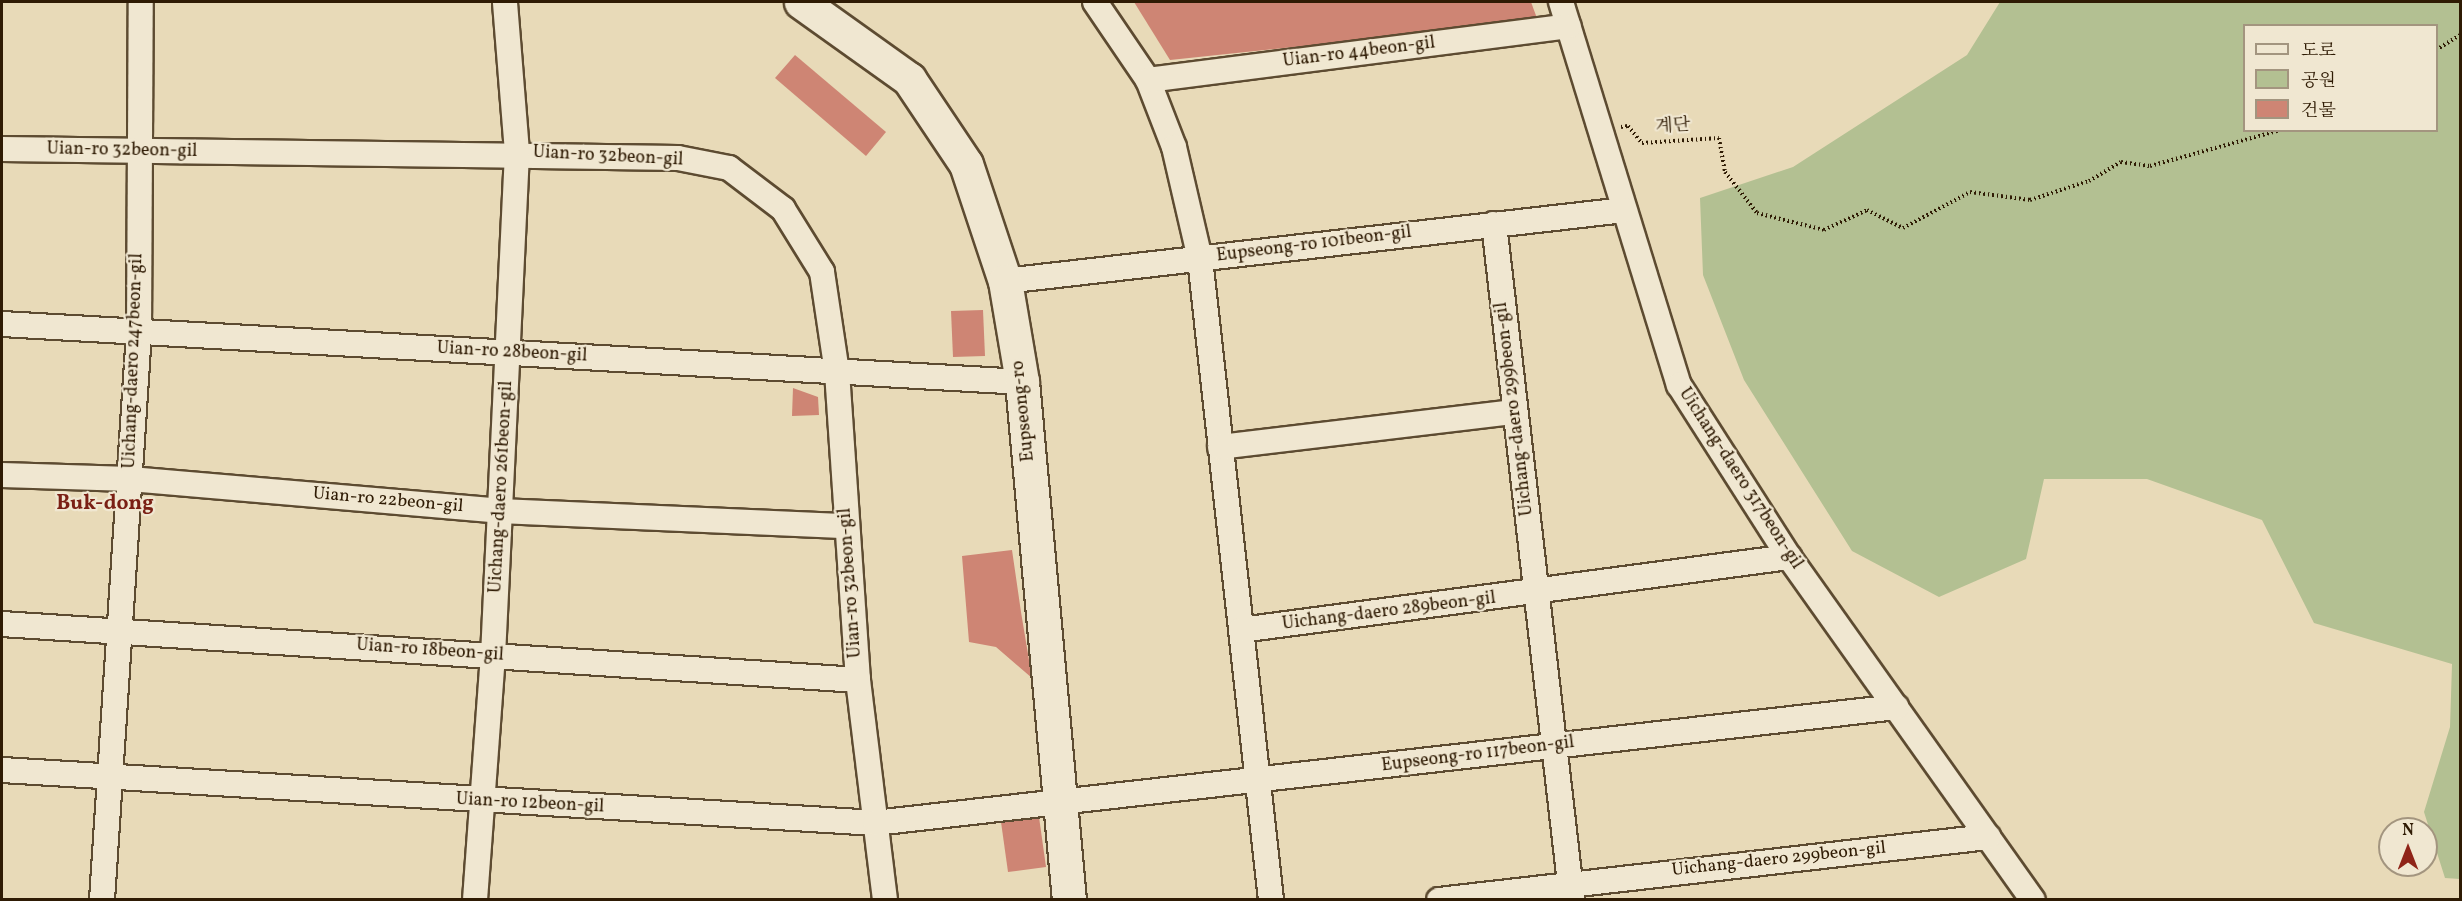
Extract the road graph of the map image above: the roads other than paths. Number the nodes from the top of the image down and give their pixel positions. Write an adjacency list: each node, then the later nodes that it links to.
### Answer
1 (141, 2): 9 (street, Uichang-daero 247beon-gil)
2 (505, 2): 10 (street, Uichang-daero 261beon-gil)
3 (804, 2): 14 (main road, Eupseong-ro)
4 (1095, 2): 7 (street)
5 (1561, 2): 6 (street, Uichang-daero 317beon-gil)
6 (1569, 26): 7 (street, Uian-ro 44beon-gil); 11 (street, Uichang-daero 317beon-gil)
7 (1148, 80): 13 (street)
8 (2, 149): 9 (street, Uian-ro 32beon-gil)
9 (137, 152): 10 (street, Uian-ro 32beon-gil); 16 (street, Uichang-daero 247beon-gil)
10 (517, 152): 17 (street, Uichang-daero 261beon-gil); 18 (street, Uian-ro 32beon-gil)
11 (1624, 210): 12 (street, Eupseong-ro 101beon-gil); 26 (street, Uichang-daero 317beon-gil)
12 (1494, 224): 13 (street, Eupseong-ro 101beon-gil); 20 (street, Uichang-daero 299beon-gil)
13 (1200, 258): 14 (street, Eupseong-ro 101beon-gil); 21 (street)
14 (1005, 281): 19 (main road, Eupseong-ro)
15 (2, 324): 16 (street, Uian-ro 28beon-gil)
16 (139, 332): 17 (street, Uian-ro 28beon-gil); 23 (street, Uichang-daero 247beon-gil)
17 (510, 352): 18 (street, Uian-ro 28beon-gil); 24 (street, Uichang-daero 261beon-gil)
18 (837, 372): 19 (street, Uian-ro 28beon-gil); 25 (street, Uian-ro 32beon-gil)
19 (1023, 382): 39 (main road, Eupseong-ro)
20 (1515, 412): 21 (street); 27 (street, Uichang-daero 299beon-gil)
21 (1220, 447): 30 (street)
22 (2, 475): 23 (street, Uian-ro 22beon-gil)
23 (130, 479): 24 (street, Uian-ro 22beon-gil); 29 (street, Uichang-daero 247beon-gil)
24 (500, 511): 25 (street, Uian-ro 22beon-gil); 31 (street, Uichang-daero 261beon-gil)
25 (847, 526): 32 (street, Uian-ro 32beon-gil)
26 (1789, 557): 27 (street); 33 (street, Uichang-daero 317beon-gil)
27 (1537, 594): 30 (street, Uichang-daero 289beon-gil); 34 (street, Uichang-daero 299beon-gil)
28 (2, 624): 29 (street, Uian-ro 18beon-gil)
29 (122, 629): 31 (street, Uian-ro 18beon-gil); 36 (street, Uichang-daero 247beon-gil)
30 (1241, 630): 37 (street)
31 (493, 656): 32 (street, Uian-ro 18beon-gil); 38 (street, Uichang-daero 261beon-gil)
32 (858, 680): 40 (street, Uian-ro 32beon-gil)
33 (1896, 707): 34 (street, Eupseong-ro 117beon-gil); 41 (street, Uichang-daero 317beon-gil)
34 (1554, 745): 37 (street, Eupseong-ro 117beon-gil); 42 (street, Uichang-daero 299beon-gil)
35 (2, 770): 36 (street, Uian-ro 12beon-gil)
36 (114, 775): 38 (street, Uian-ro 12beon-gil); 43 (street, Uichang-daero 247beon-gil)
37 (1258, 783): 39 (street, Eupseong-ro 117beon-gil); 47 (street)
38 (483, 801): 40 (street, Uian-ro 12beon-gil); 44 (street, Uichang-daero 261beon-gil)
39 (1059, 802): 40 (street, Uian-ro 12beon-gil); 46 (main road, Eupseong-ro)
40 (875, 823): 45 (street, Uian-ro 32beon-gil)
41 (1988, 837): 42 (street, Uichang-daero 299beon-gil); 49 (street, Uichang-daero 317beon-gil)
42 (1571, 892): 48 (street)
43 (102, 900)
44 (475, 900)
45 (885, 900)
46 (1069, 900)
47 (1271, 900)
48 (1439, 900)
49 (2033, 900)

